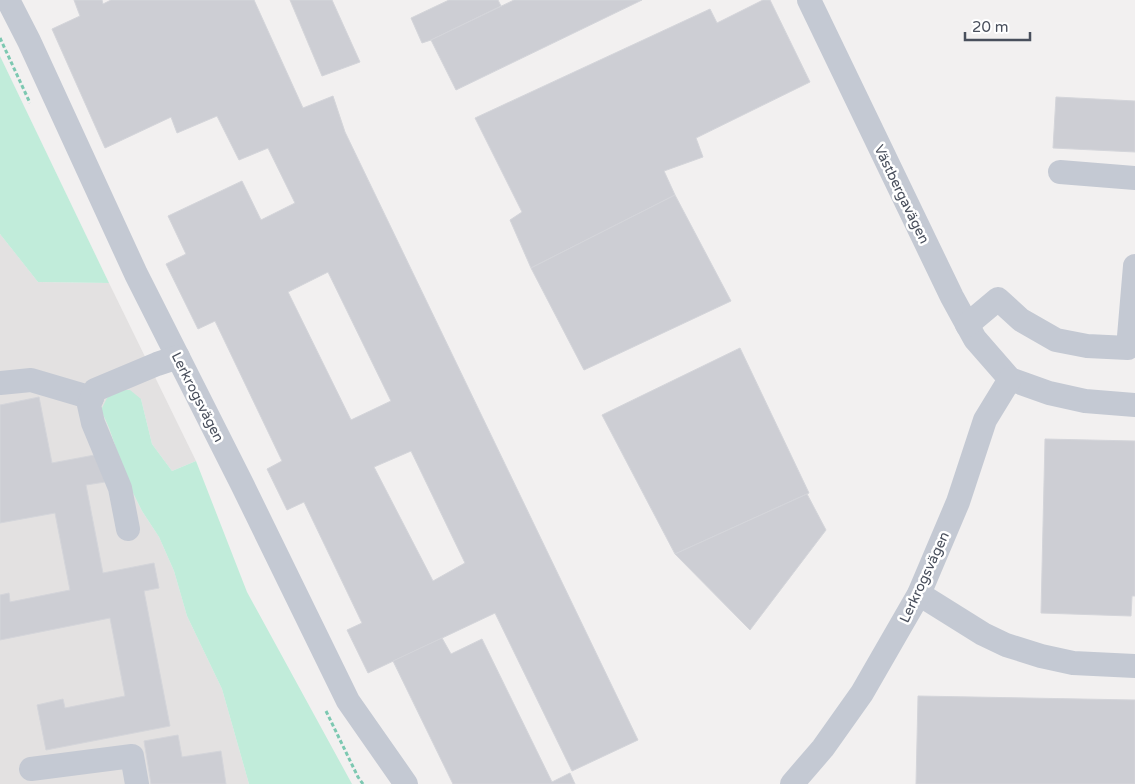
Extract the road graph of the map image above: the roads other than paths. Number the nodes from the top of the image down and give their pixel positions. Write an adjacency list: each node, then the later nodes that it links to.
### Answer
1 (8, 0): 7 (street, Lerkrogsvägen)
2 (809, 0): 6 (street, Västbergavägen)
3 (1060, 172): 4 (street)
4 (1135, 178)
5 (1135, 266): 6 (street)
6 (967, 325): 8 (street, Västbergavägen)
7 (178, 357): 10 (street); 17 (street, Lerkrogsvägen)
8 (1010, 379): 11 (street); 13 (street, Lerkrogsvägen)
9 (0, 383): 10 (street)
10 (92, 398): 12 (street)
11 (1135, 404)
12 (128, 529)
13 (918, 594): 14 (street); 18 (street, Lerkrogsvägen)
14 (1135, 666)
15 (31, 769): 16 (street)
16 (137, 784)
17 (406, 784)
18 (792, 784)

